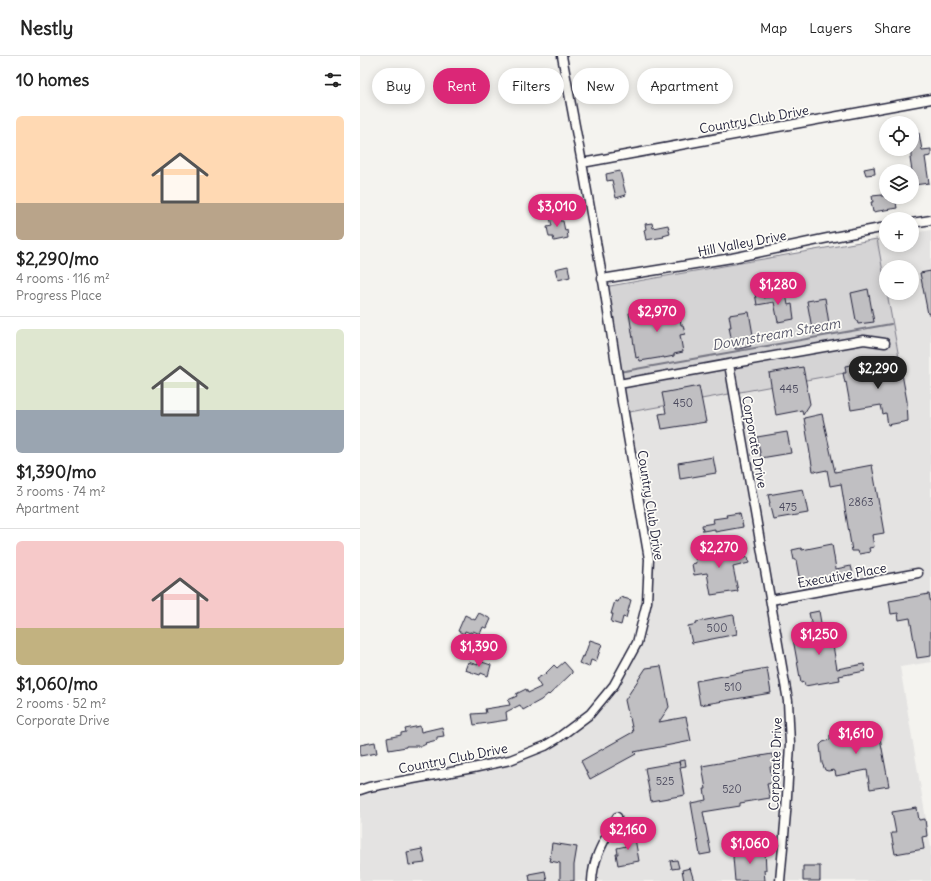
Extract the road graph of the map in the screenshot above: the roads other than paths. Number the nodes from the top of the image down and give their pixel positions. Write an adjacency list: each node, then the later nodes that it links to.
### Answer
1 (562, 56): 3 (street, Country Club Drive)
2 (931, 99): 3 (street, Country Club Drive)
3 (582, 163): 7 (street, Country Club Drive)
4 (931, 220): 5 (street)
5 (919, 222)
6 (879, 229): 7 (street, Hill Valley Drive)
7 (602, 279): 10 (street, Country Club Drive)
8 (885, 343): 9 (street)
9 (729, 364): 10 (street); 12 (street, Corporate Drive)
10 (619, 384): 13 (street, Country Club Drive)
11 (918, 573): 12 (street, Executive Place)
12 (770, 600): 16 (street, Corporate Drive)
13 (360, 790)
14 (617, 817): 15 (street)
15 (592, 881)
16 (780, 881)

